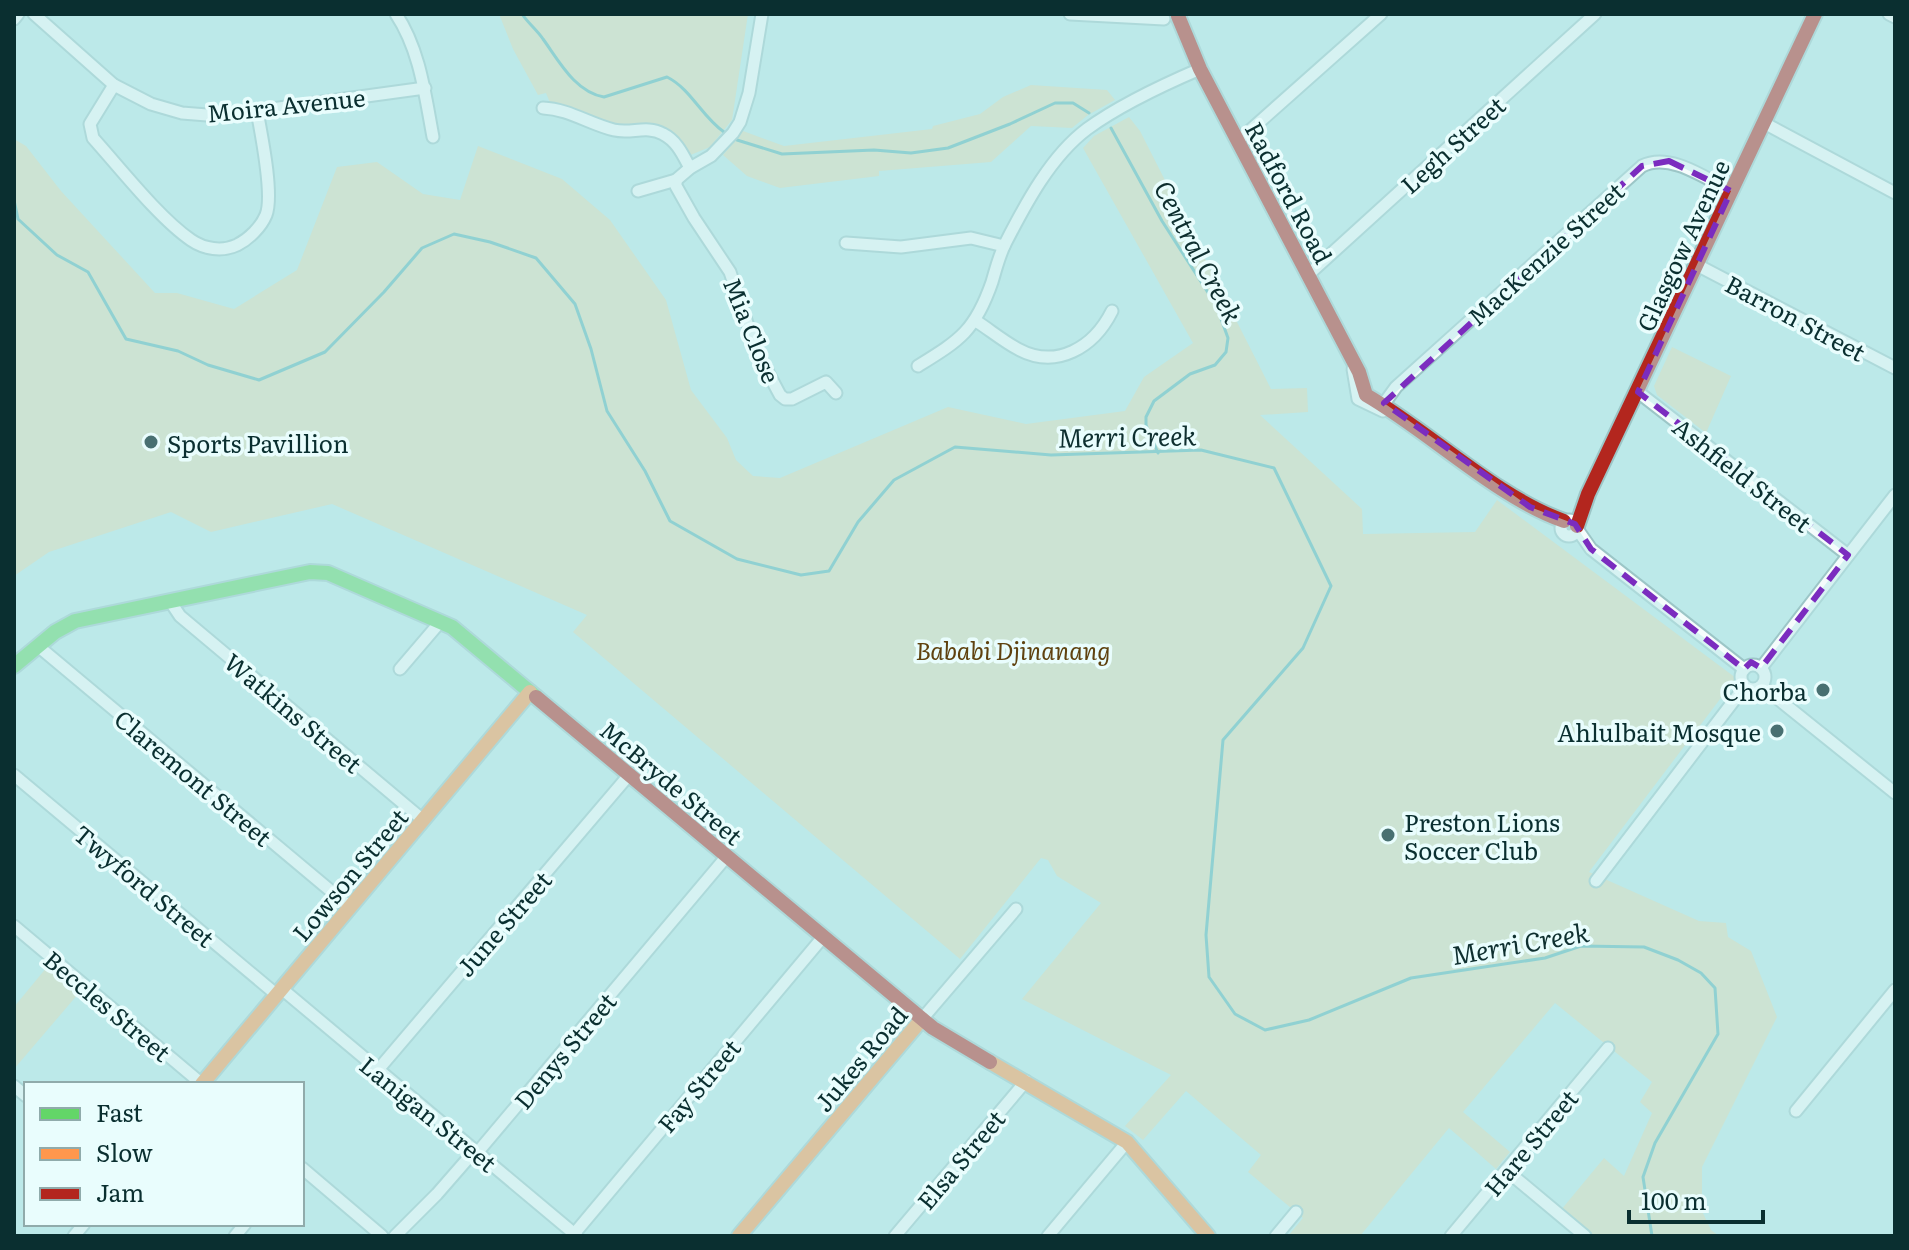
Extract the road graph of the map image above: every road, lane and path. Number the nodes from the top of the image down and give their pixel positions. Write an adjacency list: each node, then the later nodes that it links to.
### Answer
1 (18, 14): 13 (street)
2 (34, 14): 15 (street, Moira Avenue)
3 (396, 14): 16 (street)
4 (762, 14): 22 (street)
5 (1070, 14): 10 (street)
6 (1381, 14): 21 (street)
7 (1595, 14): 30 (street, Legh Street)
8 (1815, 14): 19 (street, Glasgow Avenue)
9 (1889, 14): 12 (street)
10 (1144, 16): 11 (street)
11 (1170, 16): 14 (street, Radford Road)
12 (1895, 17)
13 (14, 19)
14 (1200, 69): 21 (street, Radford Road); 28 (street)
15 (114, 85): 18 (street, Moira Avenue); 18 (street)
16 (425, 88): 18 (street, Moira Avenue); 20 (street)
17 (543, 108): 22 (street)
18 (257, 111)
19 (1764, 123): 25 (street, Glasgow Avenue); 26 (street)
20 (433, 137)
21 (1238, 141): 30 (street, Radford Road)
22 (690, 168): 23 (street)
23 (676, 180): 24 (street); 36 (street, Mia Close)
24 (638, 191)
25 (1731, 191): 29 (street, Glasgow Avenue); 37 (street, MacKenzie Street)
26 (1895, 193)
27 (846, 243): 28 (street)
28 (1004, 246): 32 (street)
29 (1697, 265): 34 (street, Barron Street); 35 (street, Glasgow Avenue)
30 (1309, 274): 37 (street, Radford Road)
31 (1112, 311): 32 (street)
32 (976, 321): 33 (street)
33 (918, 366)
34 (1895, 368)
35 (1638, 392): 39 (street, Glasgow Avenue); 40 (street, Ashfield Street)
36 (836, 393)
37 (1382, 406): 39 (street, Radford Road)
38 (1895, 495): 40 (street)
39 (1569, 527): 47 (street)
40 (1848, 555): 45 (street)
41 (170, 601): 42 (street, McBryde Street); 43 (street, McBryde Street); 54 (street, Watkins Street)
42 (441, 621): 46 (street); 50 (street, McBryde Street)
43 (38, 646): 44 (street, McBryde Street); 57 (street, Claremont Street)
44 (14, 666)
45 (1761, 668): 47 (street); 49 (street)
46 (400, 669)
47 (1744, 669): 48 (street)
48 (1745, 686): 49 (street); 56 (street)
49 (1762, 686): 53 (street)
50 (530, 692): 52 (street, McBryde Street); 54 (street, Lowson Street)
51 (14, 775): 62 (street, Twyford Street)
52 (629, 775): 55 (street, McBryde Street); 65 (street, June Street)
53 (1895, 793)
54 (423, 820): 57 (street, Lowson Street)
55 (727, 856): 60 (street, McBryde Street); 71 (street, Denys Street)
56 (1596, 881)
57 (350, 907): 62 (street, Lowson Street)
58 (1016, 909): 63 (street, Jukes Road)
59 (14, 926): 67 (street, Beccles Street)
60 (823, 937): 63 (street, McBryde Street); 75 (street, Fay Street)
61 (1895, 990): 69 (street)
62 (279, 992): 65 (street, Lanigan Street); 68 (street, Lowson Street)
63 (922, 1019): 66 (street, McBryde Street); 78 (street, Jukes Road)
64 (1608, 1048): 73 (street, Hare Street)
65 (377, 1071): 71 (street, Lanigan Street)
66 (1026, 1081): 70 (street, McBryde Street); 79 (street, Elsa Street)
67 (200, 1082)
68 (204, 1082)
69 (1796, 1111)
70 (1127, 1142): 80 (street); 81 (street, McBryde Street)
71 (477, 1153): 75 (street, Lanigan Street); 77 (street, Denys Street)
72 (304, 1170): 76 (street)
73 (1506, 1170): 83 (street, Hare Street); 84 (street)
74 (1296, 1212): 82 (street)
75 (575, 1235)
76 (382, 1236)
77 (395, 1236)
78 (739, 1236)
79 (895, 1236)
80 (1048, 1236)
81 (1207, 1236)
82 (1276, 1236)
83 (1451, 1236)
84 (1585, 1236)

